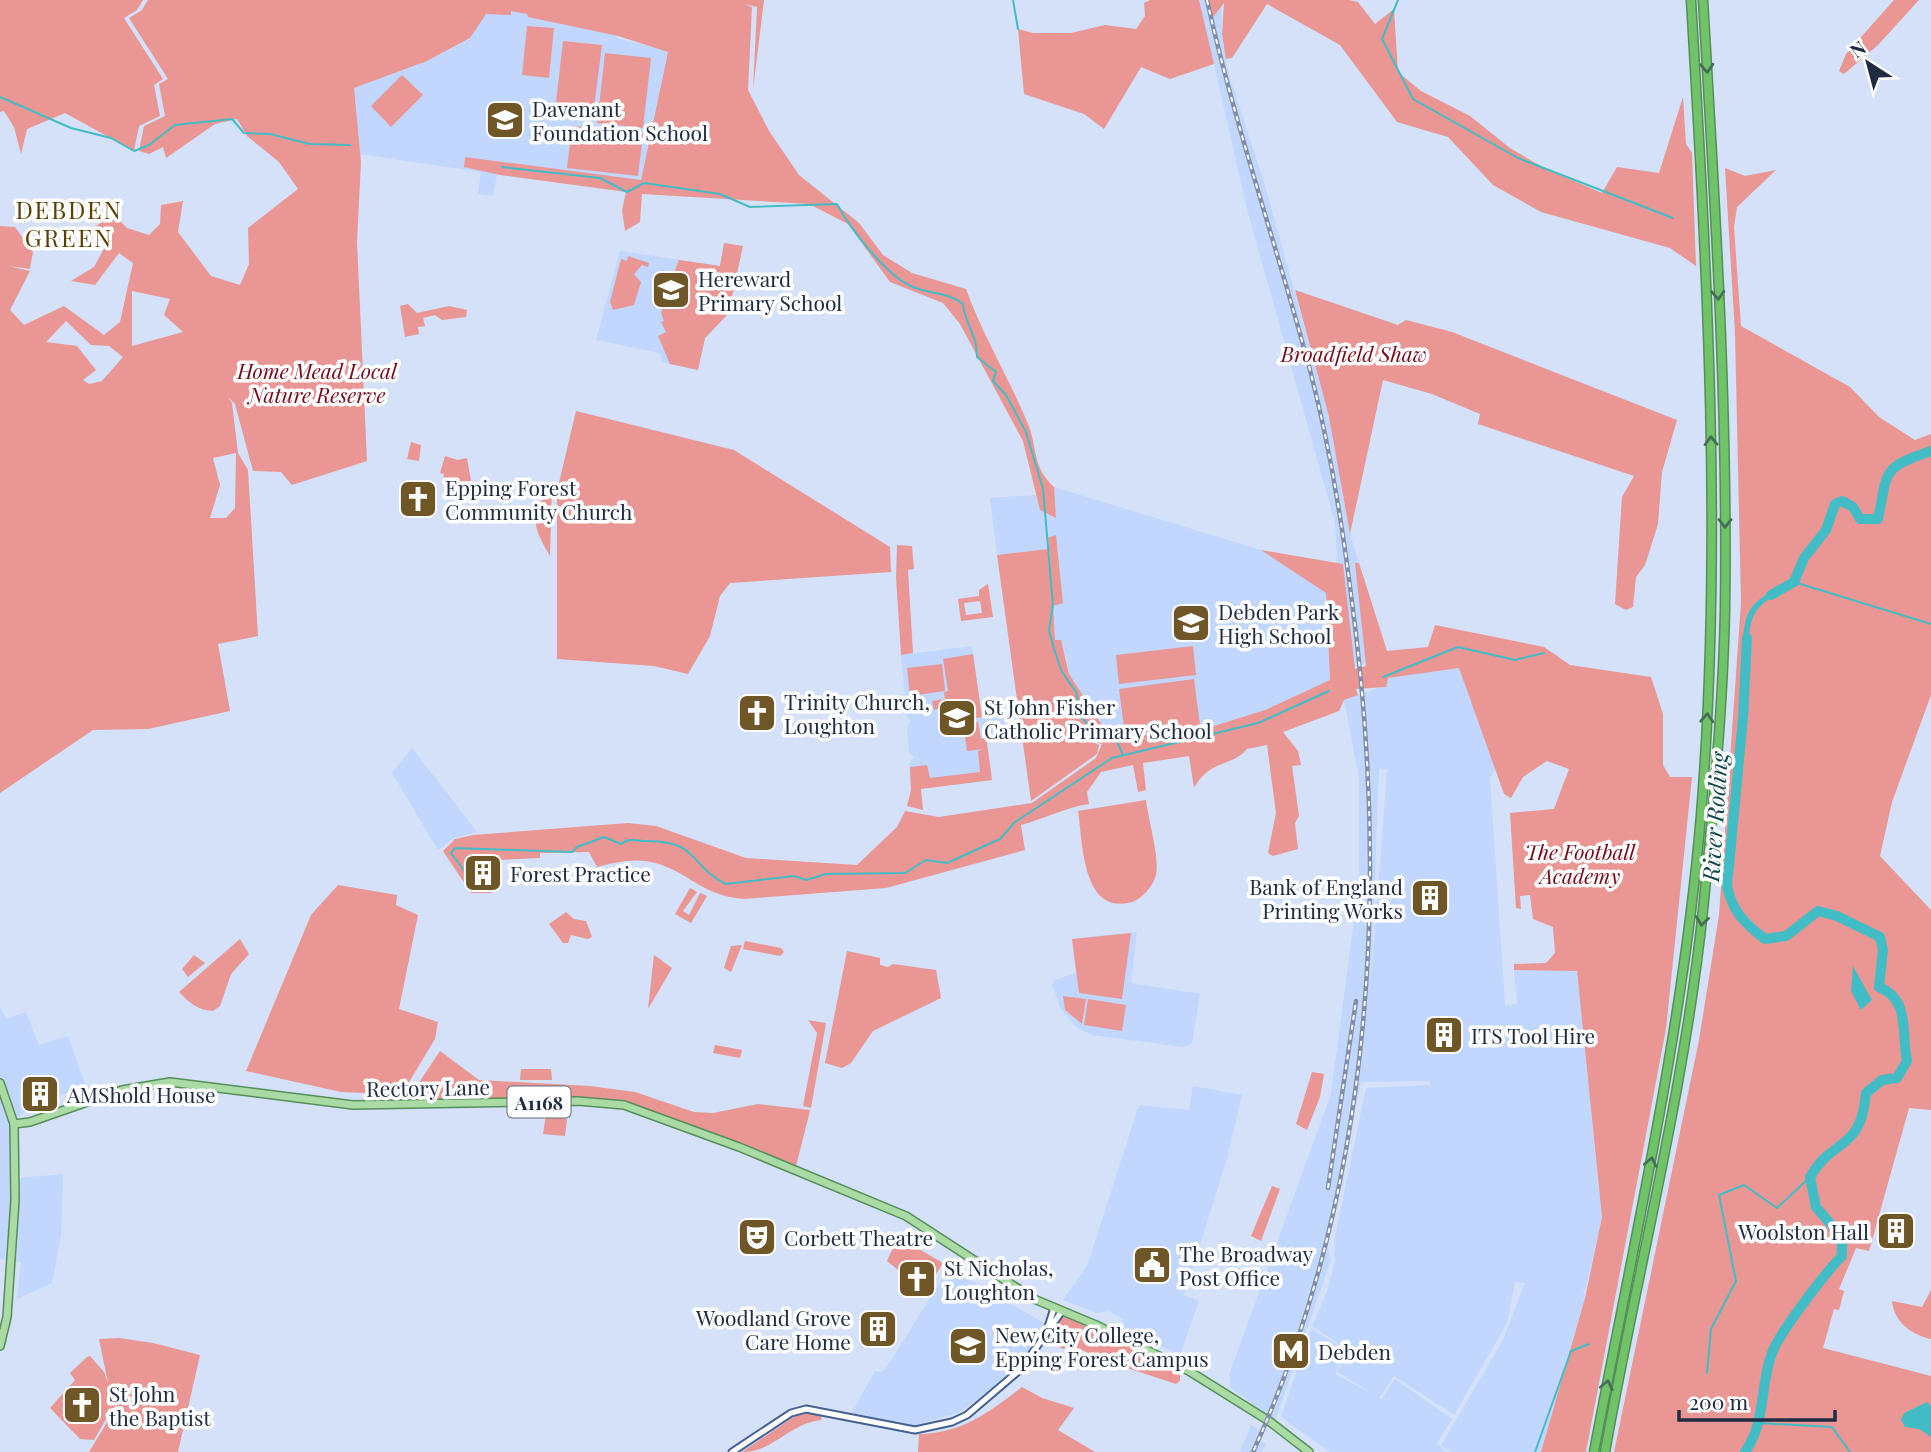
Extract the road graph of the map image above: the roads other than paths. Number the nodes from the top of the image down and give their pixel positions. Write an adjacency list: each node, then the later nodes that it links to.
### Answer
1 (1691, 0): 9 (highway, one-way to 1)
2 (1703, 0): 10 (highway, one-way to 10)
3 (0, 1083): 4 (main road)
4 (14, 1124): 5 (main road, Rectory Lane / A1168); 6 (main road)
5 (1058, 1310): 7 (street); 8 (main road, A1168)
6 (0, 1346)
7 (732, 1452)
8 (1309, 1452)
9 (1594, 1452)
10 (1605, 1452)

